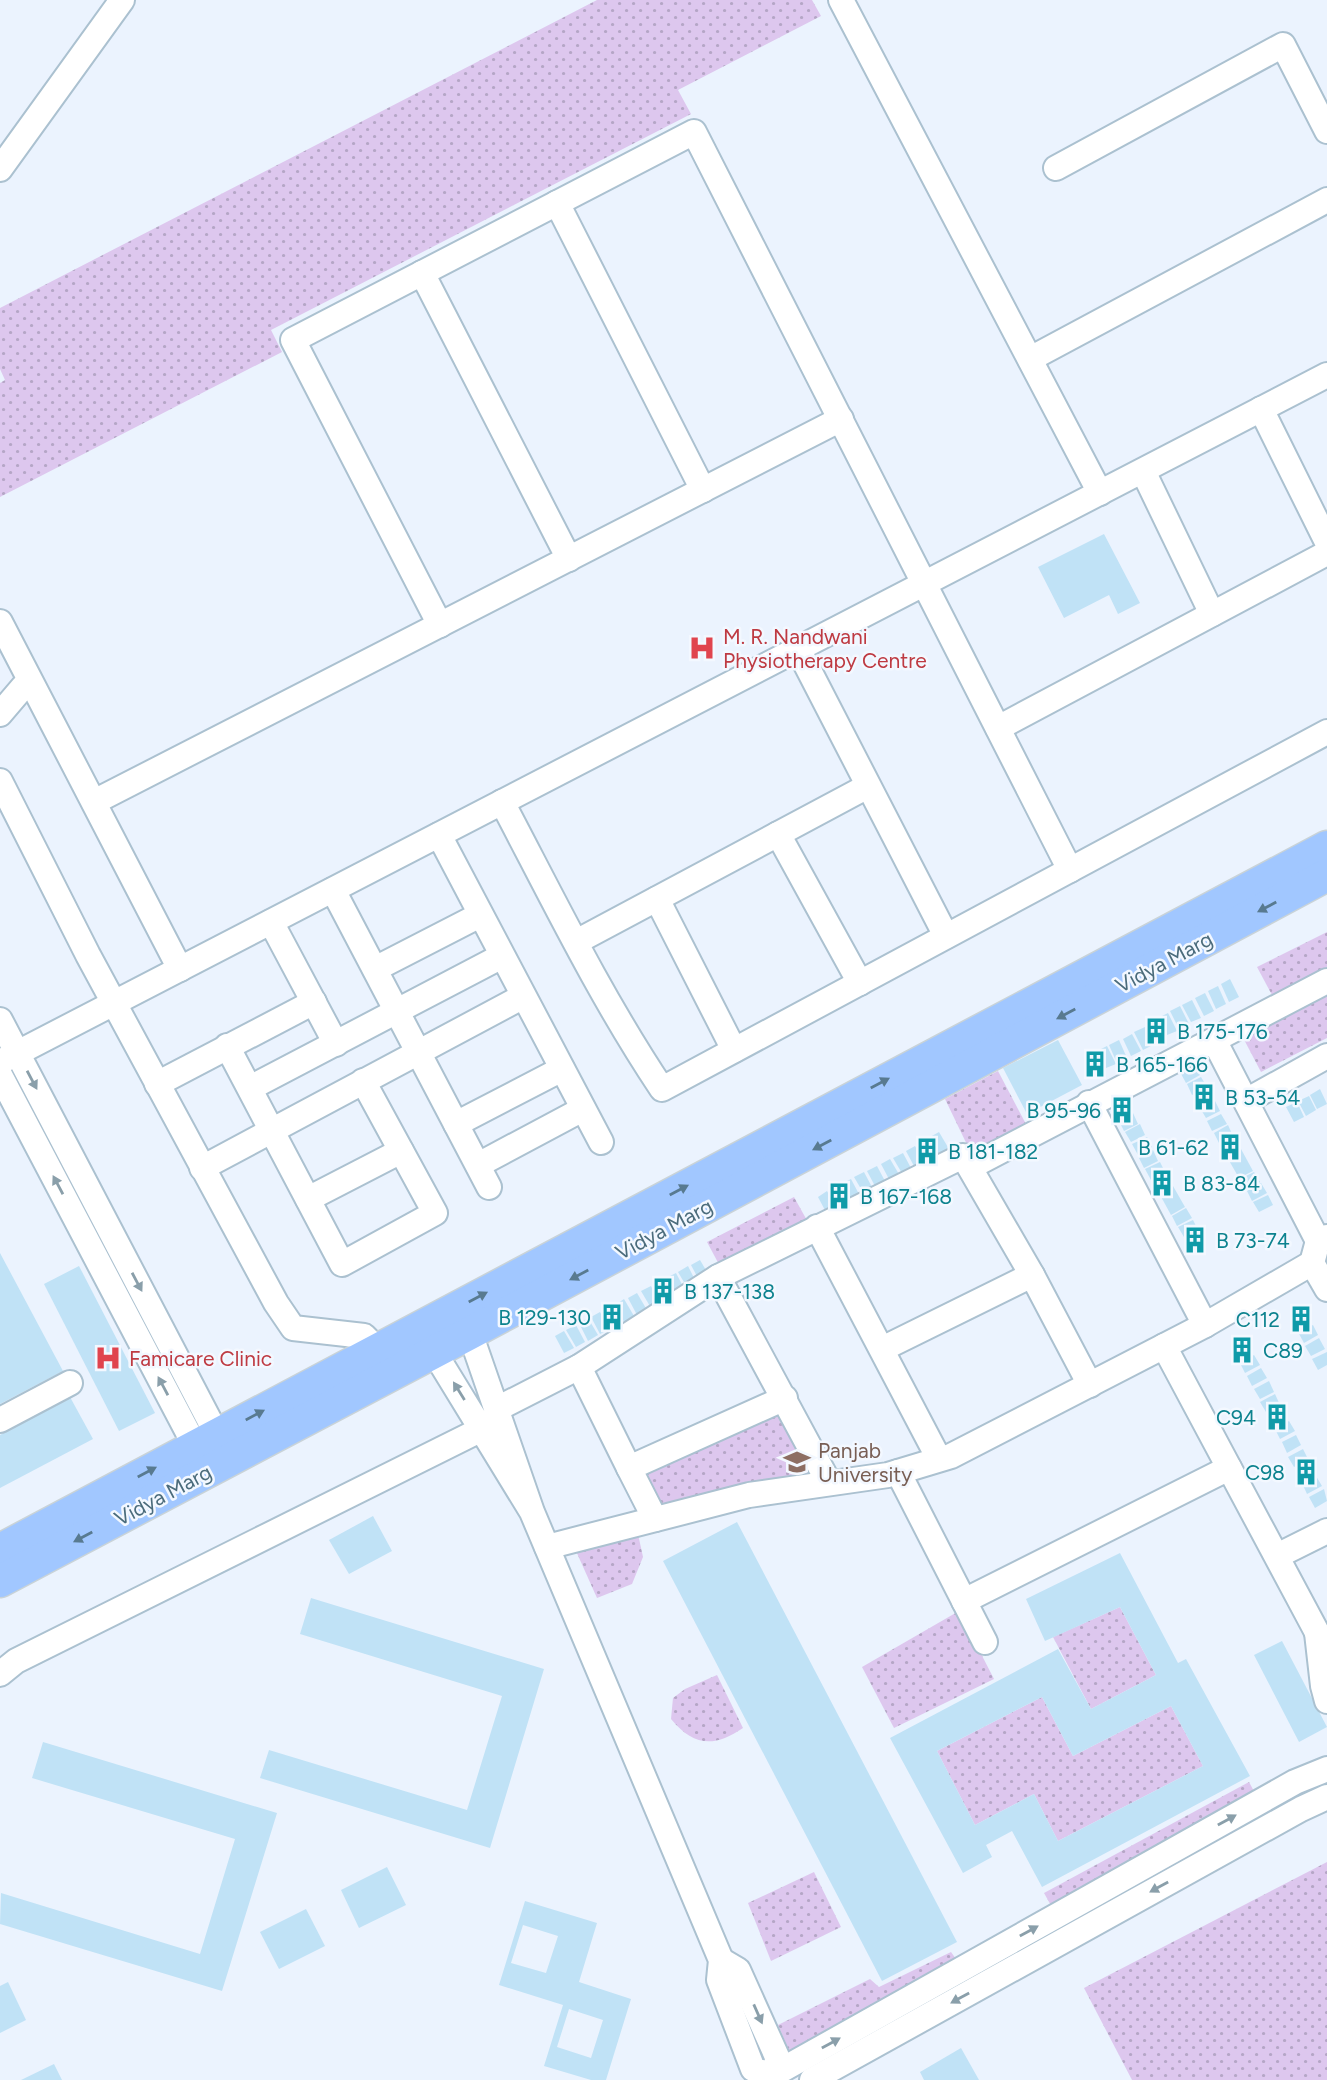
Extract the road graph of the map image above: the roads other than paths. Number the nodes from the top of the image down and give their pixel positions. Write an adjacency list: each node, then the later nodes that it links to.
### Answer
1 (122, 0): 5 (street)
2 (841, 0): 9 (street)
3 (1327, 131): 4 (street)
4 (1056, 168)
5 (0, 169)
6 (1327, 200): 9 (street)
7 (556, 203): 8 (street); 12 (street); 14 (street)
8 (422, 273): 18 (street); 22 (street)
9 (1030, 359): 15 (street)
10 (1327, 375): 11 (street)
11 (1261, 409): 13 (street); 16 (street)
12 (841, 419): 14 (street); 19 (street)
13 (1143, 471): 15 (street); 20 (street)
14 (703, 490): 18 (street)
15 (1100, 493): 19 (street)
16 (1327, 542)
17 (1327, 553): 20 (street)
18 (569, 559): 22 (street)
19 (925, 583): 23 (street); 27 (street)
20 (1212, 614): 27 (street)
21 (0, 622): 25 (street)
22 (440, 625): 32 (street)
23 (797, 649): 30 (street); 31 (street)
24 (0, 652): 25 (street)
25 (28, 685): 26 (street); 32 (street)
26 (0, 714)
27 (998, 728): 36 (street)
28 (1327, 732): 36 (street)
29 (0, 781): 51 (street)
30 (868, 786): 33 (street); 42 (street)
31 (502, 802): 34 (street); 43 (street)
32 (94, 803): 45 (street)
33 (778, 834): 39 (street); 48 (street)
34 (439, 835): 38 (street); 40 (street)
35 (1327, 847): 83 (main road, Vidya Marg, one-way to 35)
36 (1070, 870): 42 (street)
37 (1327, 875): 85 (main road, Vidya Marg, one-way to 85)
38 (333, 890): 41 (street); 46 (street)
39 (657, 899): 43 (street); 57 (street)
40 (480, 915): 44 (street); 46 (street)
41 (271, 922): 45 (street); 50 (street)
42 (946, 936): 48 (street)
43 (576, 942): 57 (street)
44 (502, 956): 49 (street); 52 (street)
45 (180, 969): 51 (street)
46 (375, 969): 52 (street)
47 (1327, 981): 54 (street)
48 (860, 983): 57 (street)
49 (522, 997): 58 (street); 61 (street)
50 (314, 1002): 55 (street); 56 (street)
51 (114, 1003): 60 (street); 64 (street)
52 (397, 1012): 55 (street); 58 (street)
53 (0, 1020): 60 (street)
54 (1214, 1040): 66 (street); 67 (street)
55 (336, 1044): 65 (street)
56 (226, 1046): 64 (street); 65 (street)
57 (734, 1050)
58 (419, 1052): 63 (street); 69 (street)
59 (1327, 1056): 66 (street)
60 (9, 1058): 97 (street, one-way to 97)
61 (562, 1069): 68 (street); 69 (street)
62 (0, 1075): 97 (street, one-way to 62)
63 (363, 1081): 70 (street); 72 (street)
64 (157, 1084): 75 (street)
65 (250, 1088): 70 (street)
66 (1246, 1101): 79 (street)
67 (1089, 1103): 74 (street); 84 (street)
68 (583, 1109): 71 (street); 73 (street)
69 (456, 1124): 73 (street)
70 (272, 1130): 75 (street); 77 (street)
71 (601, 1142)
72 (401, 1151): 77 (street); 77 (street)
73 (478, 1165): 76 (street)
74 (970, 1167): 78 (street); 80 (street)
75 (202, 1168): 88 (street)
76 (489, 1187)
77 (308, 1199)
78 (817, 1227): 81 (street); 87 (street)
79 (1319, 1247): 82 (street); 84 (street)
80 (1032, 1275): 87 (street); 92 (street)
81 (719, 1277): 90 (street); 93 (street)
82 (1327, 1289)
83 (440, 1317): 85 (street); 88 (main road, Vidya Marg); 89 (street)
84 (1205, 1325): 86 (street)
85 (470, 1333): 89 (main road, Vidya Marg); 94 (street)
86 (1164, 1346): 92 (street); 100 (street)
87 (882, 1349): 98 (street)
88 (378, 1350): 97 (main road, Vidya Marg, one-way to 88)
89 (435, 1352): 96 (street, one-way to 89); 97 (main road, Vidya Marg)
90 (579, 1367): 94 (street); 99 (street)
91 (70, 1383): 95 (street)
92 (1090, 1385): 98 (street)
93 (785, 1398): 99 (street); 102 (street)
94 (497, 1409): 103 (street)
95 (0, 1420)
96 (482, 1429): 103 (street); 113 (street)
97 (213, 1453): 107 (main road, Vidya Marg, one-way to 97); 109 (main road, Vidya Marg, one-way to 109)
98 (939, 1459): 101 (street)
99 (629, 1468): 104 (street)
100 (1229, 1468): 108 (street); 110 (street)
101 (898, 1472): 102 (street); 110 (street)
102 (829, 1483): 104 (street)
103 (533, 1512): 106 (street)
104 (655, 1519): 106 (street)
105 (1327, 1531): 108 (street)
106 (547, 1546): 117 (street)
107 (0, 1550)
108 (1277, 1556): 111 (street)
109 (0, 1581)
110 (964, 1601): 112 (street)
111 (1322, 1641): 114 (street)
112 (985, 1642)
113 (0, 1674)
114 (1326, 1691)
115 (1327, 1769): 117 (street, one-way to 115)
116 (1327, 1797): 118 (street, one-way to 118)
117 (769, 2079)
118 (812, 2080)

